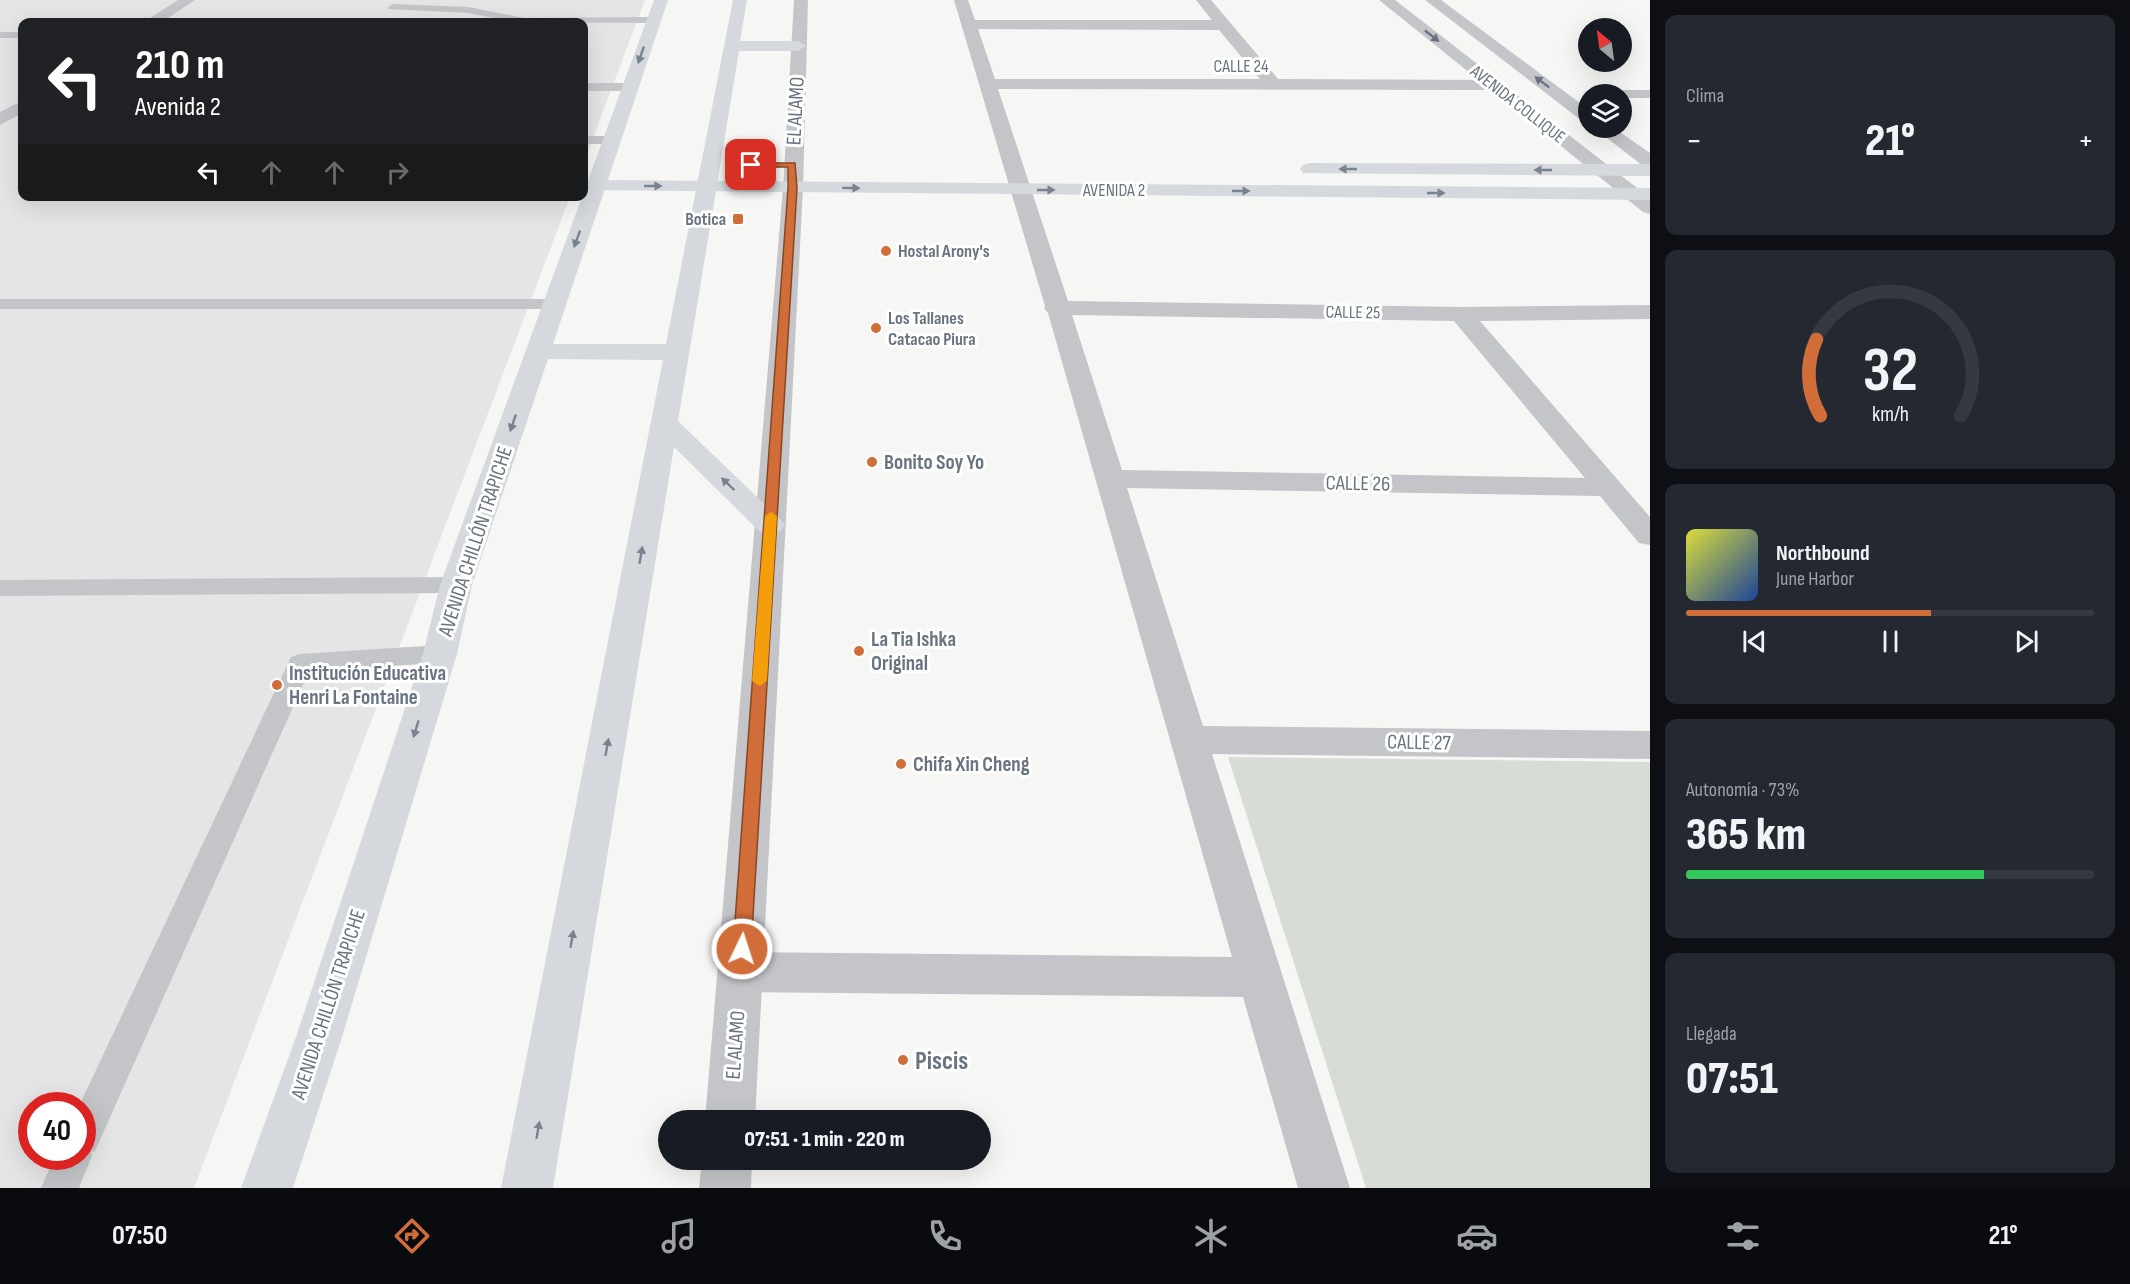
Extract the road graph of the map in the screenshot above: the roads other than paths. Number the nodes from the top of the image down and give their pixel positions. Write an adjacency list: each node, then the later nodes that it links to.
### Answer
1 (188, 0): 10 (street)
2 (740, 0): 17 (main road)
3 (801, 0): 18 (street, EL ALAMO)
4 (961, 0): 13 (street)
5 (1203, 0): 14 (street)
6 (1386, 0): 20 (street, AVENIDA COLLIQUE, one-way to 20)
7 (1432, 0): 27 (street, one-way to 7)
8 (393, 7): 11 (lane)
9 (657, 10): 12 (lane); 23 (main road, AVENIDA CHILLÓN TRAPICHE, one-way to 23)
10 (159, 18)
11 (509, 18)
12 (560, 18)
13 (969, 24): 14 (street); 19 (street)
14 (1223, 25): 21 (street)
15 (0, 35): 16 (lane)
16 (18, 35)
17 (732, 46): 18 (main road); 36 (main road)
18 (798, 46): 38 (street, EL ALAMO)
19 (988, 84): 21 (street, CALLE 24); 33 (street)
20 (1494, 85): 21 (street, CALLE 24); 39 (street, AVENIDA COLLIQUE)
21 (1274, 86)
22 (588, 87): 23 (lane)
23 (630, 87): 30 (main road, AVENIDA CHILLÓN TRAPICHE)
24 (1632, 94): 25 (lane)
25 (1650, 94)
26 (18, 109): 28 (street)
27 (1578, 110)
28 (0, 120)
29 (1617, 138): 31 (street)
30 (604, 159): 36 (main road, AVENIDA 2, one-way to 36); 44 (main road, AVENIDA CHILLÓN TRAPICHE, one-way to 44)
31 (1650, 162)
32 (990, 167): 33 (main road)
33 (1013, 167): 34 (main road); 40 (street)
34 (1036, 167)
35 (1296, 169): 39 (main road, one-way to 35)
36 (709, 170): 38 (main road, AVENIDA 2); 49 (main road)
37 (1650, 170): 39 (main road)
38 (795, 171): 40 (main road, AVENIDA 2, one-way to 40); 53 (street, EL ALAMO)
39 (1602, 171): 41 (street, AVENIDA COLLIQUE)
40 (1020, 190): 41 (main road, AVENIDA 2, one-way to 41); 45 (street)
41 (1641, 194): 42 (street, AVENIDA COLLIQUE)
42 (1650, 208)
43 (0, 304): 44 (lane)
44 (554, 304): 48 (main road, AVENIDA CHILLÓN TRAPICHE)
45 (1056, 308): 47 (street, CALLE 25); 51 (street)
46 (1650, 312): 47 (street, CALLE 25)
47 (1461, 314): 52 (street)
48 (538, 351): 49 (main road); 55 (main road, AVENIDA CHILLÓN TRAPICHE, one-way to 55)
49 (677, 352): 50 (main road)
50 (664, 422): 53 (main road, one-way to 50); 68 (main road, one-way to 50)
51 (1108, 479): 52 (street, CALLE 26); 58 (street)
52 (1608, 487): 54 (street)
53 (770, 524): 60 (street, EL ALAMO)
54 (1650, 536)
55 (456, 585): 56 (lane); 57 (main road, AVENIDA CHILLÓN TRAPICHE)
56 (0, 588)
57 (440, 654): 62 (lane); 67 (main road, AVENIDA CHILLÓN TRAPICHE, one-way to 67)
58 (1187, 740): 59 (street, CALLE 27); 61 (street)
59 (1650, 745)
60 (740, 972): 61 (street); 63 (street, EL ALAMO)
61 (1260, 977): 70 (street)
62 (96, 1107)
63 (731, 1110)
64 (68, 1170): 66 (lane)
65 (726, 1170): 69 (street)
66 (60, 1188)
67 (267, 1188)
68 (527, 1188)
69 (725, 1188)
70 (1324, 1188)

